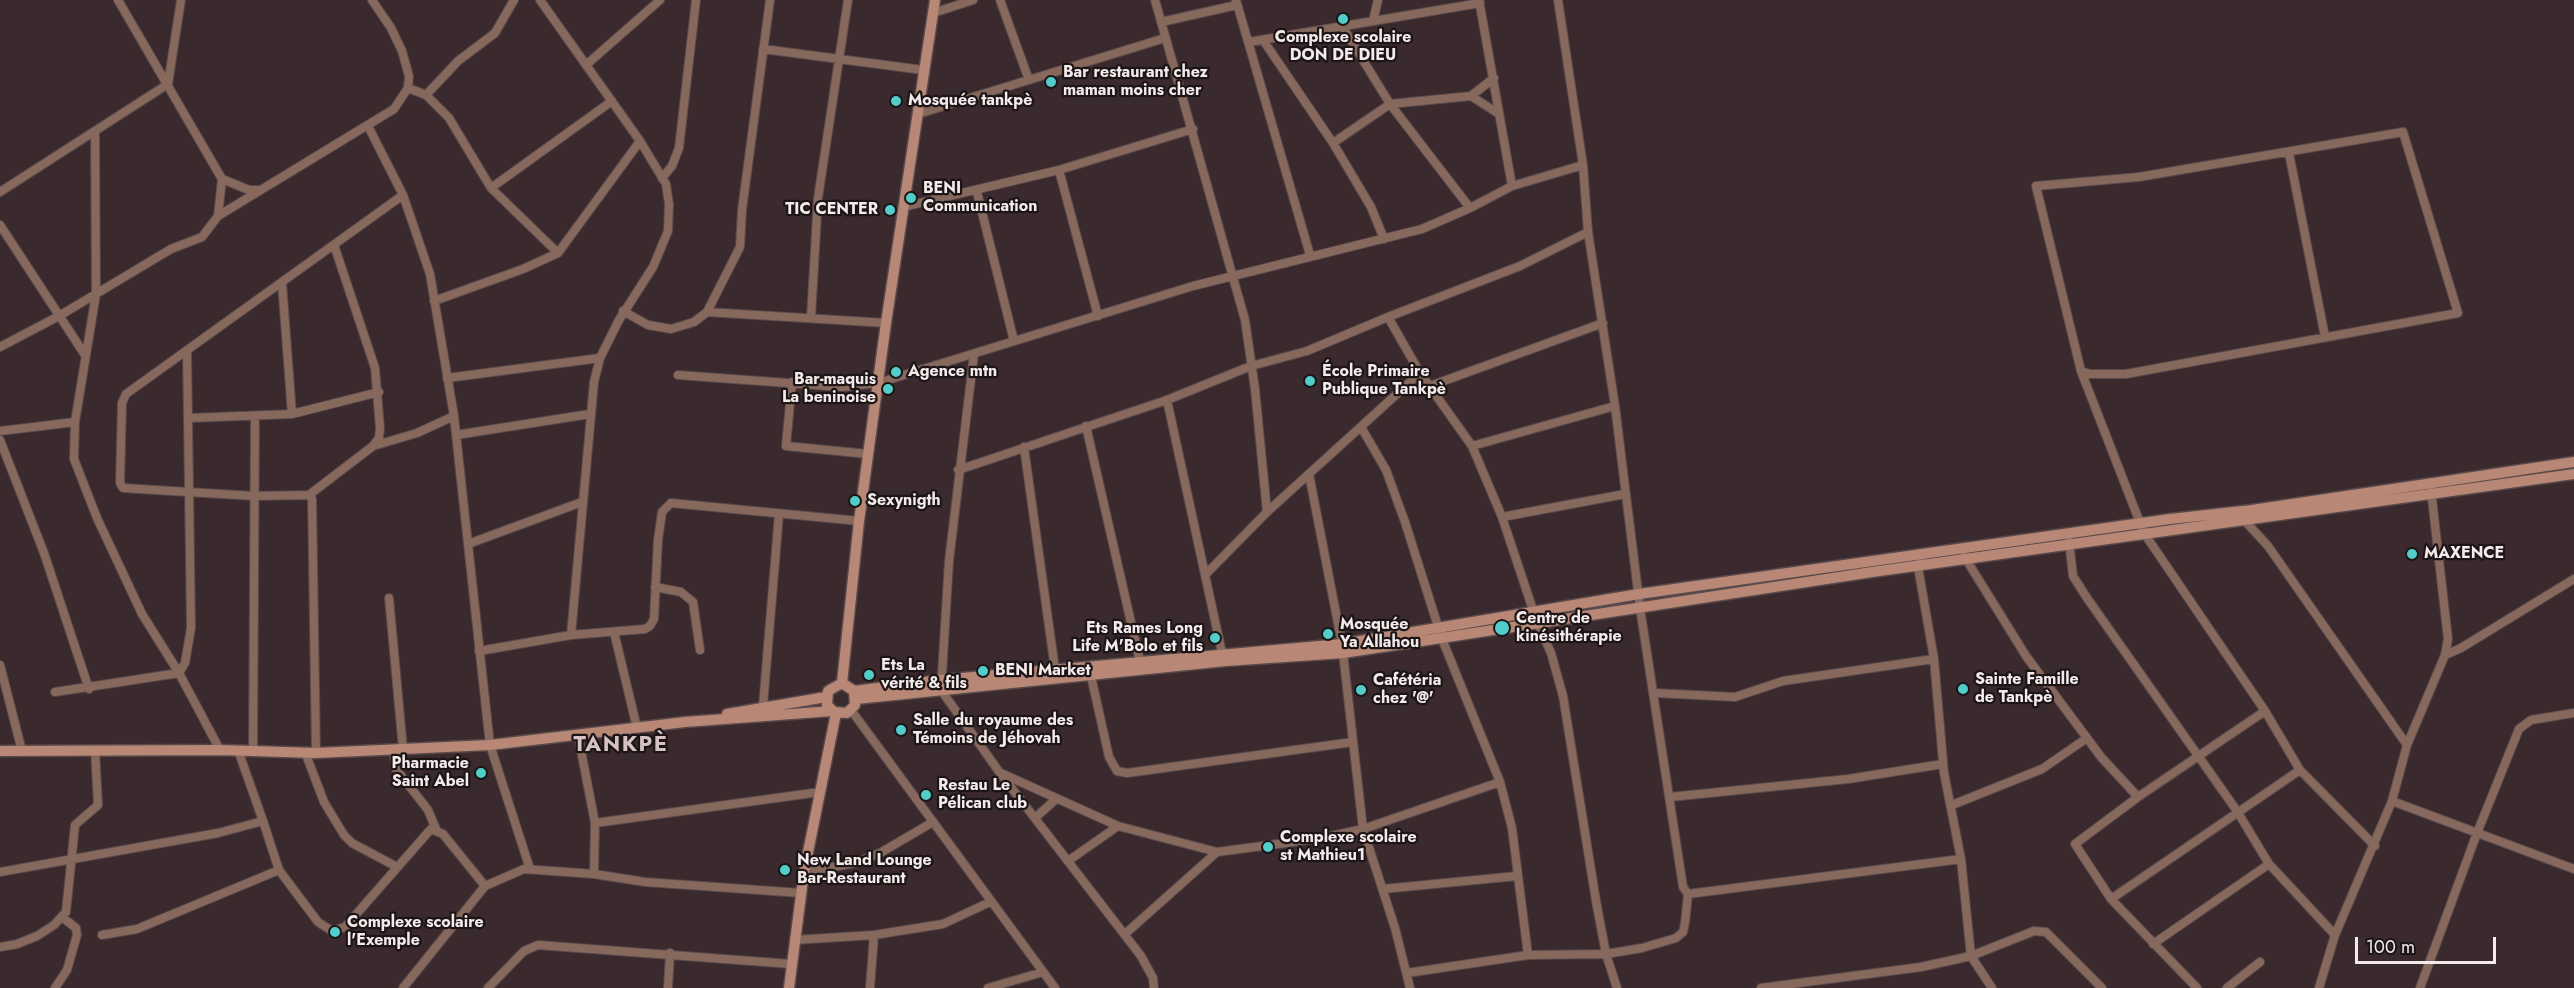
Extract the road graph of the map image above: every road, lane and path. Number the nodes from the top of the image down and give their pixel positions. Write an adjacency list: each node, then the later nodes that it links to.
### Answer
1 (118, 0): 31 (street)
2 (181, 0): 31 (street)
3 (372, 0): 32 (street)
4 (514, 0): 33 (street)
5 (540, 0): 27 (street)
6 (660, 0): 27 (street)
7 (696, 0): 47 (street)
8 (770, 0): 25 (street)
9 (848, 0): 26 (street)
10 (935, 0): 18 (main road)
11 (973, 0): 18 (street)
12 (1000, 0): 30 (street)
13 (1155, 0): 20 (street)
14 (1378, 0): 19 (street)
15 (1558, 0): 45 (street)
16 (1479, 1): 19 (street); 29 (street)
17 (1236, 2): 20 (street); 24 (street)
18 (933, 13): 28 (main road)
19 (1373, 21): 21 (street)
20 (1161, 22): 22 (street)
21 (1342, 26): 23 (street); 36 (street)
22 (1165, 38): 30 (street); 40 (street)
23 (1263, 40): 24 (street); 43 (street)
24 (1249, 42): 63 (street)
25 (763, 49): 26 (street); 69 (street)
26 (841, 61): 28 (street); 72 (street)
27 (586, 64): 35 (street)
28 (923, 70): 37 (main road)
29 (1494, 78): 34 (street); 38 (street)
30 (1029, 80): 37 (street)
31 (168, 84): 41 (street); 48 (street)
32 (408, 88): 33 (street); 39 (street)
33 (426, 95): 50 (street)
34 (1471, 96): 36 (street); 38 (street)
35 (612, 101): 42 (street); 50 (street)
36 (1390, 104): 43 (street); 56 (street)
37 (918, 114): 55 (main road)
38 (1499, 114): 49 (street)
39 (368, 126): 51 (street); 54 (street)
40 (1193, 129): 46 (street); 64 (street)
41 (95, 132): 52 (street); 66 (street)
42 (640, 141): 47 (street); 62 (street)
43 (1333, 143): 60 (street)
44 (2289, 153): 76 (street); 76 (street); 84 (street)
45 (1583, 165): 49 (street); 59 (street)
46 (1059, 170): 53 (street); 71 (street)
47 (662, 178): 68 (street)
48 (222, 179): 51 (street); 57 (street)
49 (1512, 186): 56 (street)
50 (491, 188): 62 (street)
51 (261, 190): 57 (street)
52 (0, 192)
53 (977, 192): 55 (street); 77 (street)
54 (403, 195): 61 (street); 67 (street)
55 (903, 207): 75 (main road)
56 (1470, 208): 60 (street)
57 (218, 216): 66 (street)
58 (0, 225): 70 (street)
59 (1588, 232): 73 (street); 74 (street)
60 (1384, 239): 63 (street)
61 (334, 245): 65 (street); 91 (street)
62 (558, 252): 67 (street)
63 (1310, 255): 64 (street)
64 (1232, 276): 71 (street); 83 (street)
65 (282, 283): 79 (street); 94 (street)
66 (96, 294): 70 (street); 81 (street)
67 (434, 301): 87 (street)
68 (623, 311): 69 (street); 82 (street)
69 (707, 312): 72 (street)
70 (59, 315): 78 (street); 81 (street)
71 (1098, 316): 77 (street)
72 (811, 317): 75 (street)
73 (1388, 317): 83 (street); 85 (street)
74 (1603, 322): 90 (street); 93 (street)
75 (886, 323): 89 (main road)
76 (2325, 337): 84 (street)
77 (1014, 341): 80 (street)
78 (0, 347)
79 (187, 351): 98 (street); 114 (street)
80 (974, 354): 89 (street); 110 (street)
81 (85, 355): 99 (street)
82 (600, 358): 87 (street); 95 (street)
83 (1251, 366): 92 (street); 120 (street)
84 (2081, 372): 125 (street)
85 (1420, 373): 90 (street); 101 (street)
86 (678, 375): 88 (street)
87 (447, 378): 97 (street)
88 (792, 382): 89 (street); 108 (street)
89 (878, 383): 108 (main road)
90 (1430, 386): 106 (street)
91 (379, 392): 94 (street); 105 (street)
92 (1167, 400): 100 (street); 133 (street)
93 (1616, 406): 106 (street); 115 (street)
94 (292, 414): 96 (street)
95 (590, 414): 103 (street); 119 (street)
96 (255, 417): 98 (street); 118 (street)
97 (454, 417): 103 (street); 105 (street)
98 (190, 418): 114 (street)
99 (75, 422): 102 (street); 152 (street)
100 (1086, 426): 107 (street); 149 (street)
101 (1361, 427): 111 (street); 141 (street)
102 (0, 431)
103 (456, 435): 127 (street)
104 (0, 440): 156 (street)
105 (373, 446): 117 (street)
106 (1472, 446): 123 (street)
107 (1024, 447): 110 (street); 151 (street)
108 (868, 454): 124 (main road)
109 (2574, 462): 113 (main road)
110 (958, 470): 155 (street)
111 (1309, 474): 120 (street); 143 (street)
112 (2574, 474): 116 (main road)
113 (2430, 482): 116 (street); 122 (main road)
114 (190, 492): 118 (street); 152 (street)
115 (1625, 494): 123 (street); 136 (street)
116 (2431, 494): 122 (main road); 147 (street)
117 (309, 495): 118 (street); 179 (street)
118 (254, 496): 178 (street)
119 (582, 502): 127 (street); 142 (street)
120 (1267, 512): 133 (street)
121 (779, 514): 124 (street); 135 (street); 161 (street)
122 (2244, 516): 125 (main road); 171 (street)
123 (1502, 517): 139 (street)
124 (859, 521): 154 (main road)
125 (2142, 528): 126 (main road); 128 (main road); 162 (street)
126 (2070, 534): 128 (street); 129 (main road)
127 (468, 544): 145 (street)
128 (2069, 546): 131 (main road); 180 (street)
129 (1963, 548): 130 (main road); 131 (street)
130 (1922, 554): 132 (street); 136 (main road)
131 (1965, 561): 132 (main road); 168 (street)
132 (1918, 567): 138 (main road); 148 (street)
133 (1206, 574): 146 (street)
134 (2574, 579): 147 (street)
135 (656, 587): 140 (street); 144 (street)
136 (1639, 594): 138 (street); 139 (main road)
137 (389, 597): 175 (street)
138 (1640, 608): 139 (main road); 158 (street)
139 (1535, 617): 141 (main road); 229 (street)
140 (614, 632): 142 (street); 166 (street)
141 (1441, 633): 143 (main road); 184 (street)
142 (571, 635): 145 (street)
143 (1342, 648): 146 (main road); 149 (main road); 169 (street)
144 (700, 650)
145 (479, 651): 170 (street)
146 (1222, 652): 149 (main road)
147 (2445, 654): 171 (street)
148 (1934, 659): 158 (street); 181 (street)
149 (1141, 665): 151 (main road); 153 (main road)
150 (1, 669): 177 (street)
151 (1055, 669): 155 (main road)
152 (179, 673): 156 (street); 173 (street)
153 (1091, 676): 155 (main road); 169 (street)
154 (842, 683): 159 (main road); 160 (main road)
155 (941, 685): 160 (main road); 183 (street)
156 (89, 689): 157 (street)
157 (55, 692)
158 (1655, 693): 186 (street)
159 (826, 697): 161 (main road); 163 (main road)
160 (854, 700): 163 (main road); 194 (street)
161 (764, 706): 165 (main road)
162 (2265, 711): 180 (street); 182 (street)
163 (834, 712): 165 (main road); 185 (main road)
164 (2574, 712): 199 (street)
165 (685, 723): 166 (main road)
166 (637, 728): 167 (main road)
167 (578, 735): 170 (main road); 195 (street)
168 (2088, 738): 187 (street); 190 (street)
169 (1353, 742): 198 (street)
170 (490, 745): 175 (main road); 207 (street)
171 (2407, 745): 189 (street)
172 (95, 750): 173 (main road); 177 (main road); 202 (street)
173 (220, 750): 174 (main road)
174 (238, 750): 178 (main road); 193 (street)
175 (398, 750): 179 (main road); 197 (street)
176 (0, 751): 177 (main road)
177 (22, 751)
178 (253, 751): 179 (main road)
179 (311, 752): 206 (street)
180 (2199, 756): 187 (street); 191 (street)
181 (1943, 764): 186 (street); 190 (street)
182 (2300, 770): 191 (street); 200 (street)
183 (1000, 773): 188 (street); 192 (street)
184 (1500, 782): 198 (street); 213 (street)
185 (820, 792): 195 (street); 211 (main road)
186 (1670, 797): 217 (street)
187 (2138, 797): 218 (street)
188 (1056, 799): 192 (street); 196 (street)
189 (2392, 801): 199 (street); 200 (street)
190 (1952, 805): 203 (street)
191 (2237, 811): 205 (street); 218 (street)
192 (1035, 818): 204 (street)
193 (262, 821): 202 (street); 209 (street)
194 (933, 822): 211 (street); 219 (street)
195 (595, 823): 212 (street)
196 (1118, 826): 201 (street); 204 (street)
197 (436, 829): 206 (street); 214 (street)
198 (1363, 829): 201 (street); 215 (street)
199 (2477, 833): 208 (street); 253 (street)
200 (2375, 846): 224 (street)
201 (1217, 852): 221 (street)
202 (71, 859): 210 (street); 220 (street)
203 (1961, 859): 217 (street); 231 (street)
204 (1068, 861): 221 (street)
205 (2269, 864): 224 (street); 226 (street)
206 (396, 867): 209 (street)
207 (530, 869): 212 (street); 214 (street)
208 (2574, 869)
209 (279, 870): 222 (street)
210 (0, 872)
211 (804, 872): 216 (main road)
212 (594, 874): 216 (street)
213 (1517, 876): 215 (street); 230 (street)
214 (485, 886): 237 (street)
215 (1383, 889): 235 (street)
216 (801, 892): 225 (main road)
217 (1688, 894): 229 (street)
218 (2111, 899): 226 (street)
219 (990, 902): 223 (street); 234 (street)
220 (62, 917): 227 (street); 236 (street)
221 (1125, 934): 244 (street)
222 (102, 935)
223 (874, 936): 225 (street); 241 (street)
224 (2335, 936): 252 (street)
225 (794, 940): 233 (main road)
226 (2153, 944): 250 (street)
227 (0, 947)
228 (670, 953): 233 (street); 238 (street); 239 (street)
229 (1606, 954): 230 (street); 246 (street)
230 (1528, 955): 235 (street)
231 (1971, 956): 247 (street); 248 (street); 249 (street)
232 (2260, 962): 251 (street)
233 (791, 964): 240 (main road)
234 (1043, 972): 242 (street); 243 (street)
235 (1407, 973): 245 (street)
236 (55, 988)
237 (403, 988)
238 (488, 988)
239 (669, 988)
240 (789, 988)
241 (870, 988)
242 (988, 988)
243 (1055, 988)
244 (1154, 988)
245 (1410, 988)
246 (1617, 988)
247 (1761, 988)
248 (1992, 988)
249 (2102, 988)
250 (2197, 988)
251 (2227, 988)
252 (2319, 988)
253 (2420, 988)

